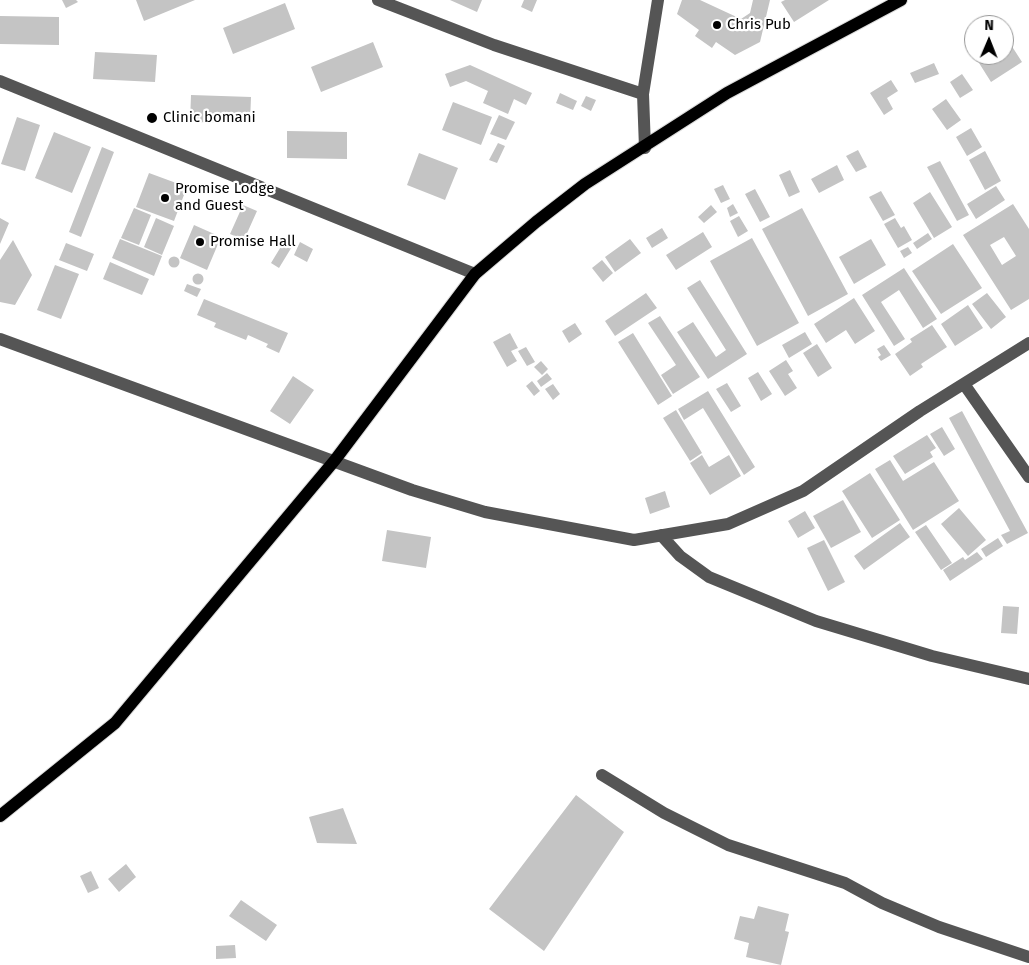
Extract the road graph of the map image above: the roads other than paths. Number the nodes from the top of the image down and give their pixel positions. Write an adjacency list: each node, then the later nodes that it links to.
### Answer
1 (378, 0): 5 (street)
2 (658, 0): 5 (street)
3 (901, 0): 6 (main road)
4 (0, 81): 7 (street)
5 (642, 94): 6 (street)
6 (645, 148): 7 (main road)
7 (475, 274): 11 (main road)
8 (0, 339): 11 (street)
9 (1029, 342): 10 (street)
10 (964, 384): 12 (street); 13 (street)
11 (335, 460): 13 (street); 16 (main road)
12 (1029, 477)
13 (661, 535): 14 (street)
14 (1029, 680)
15 (602, 775): 17 (street)
16 (0, 816)
17 (1029, 956)

